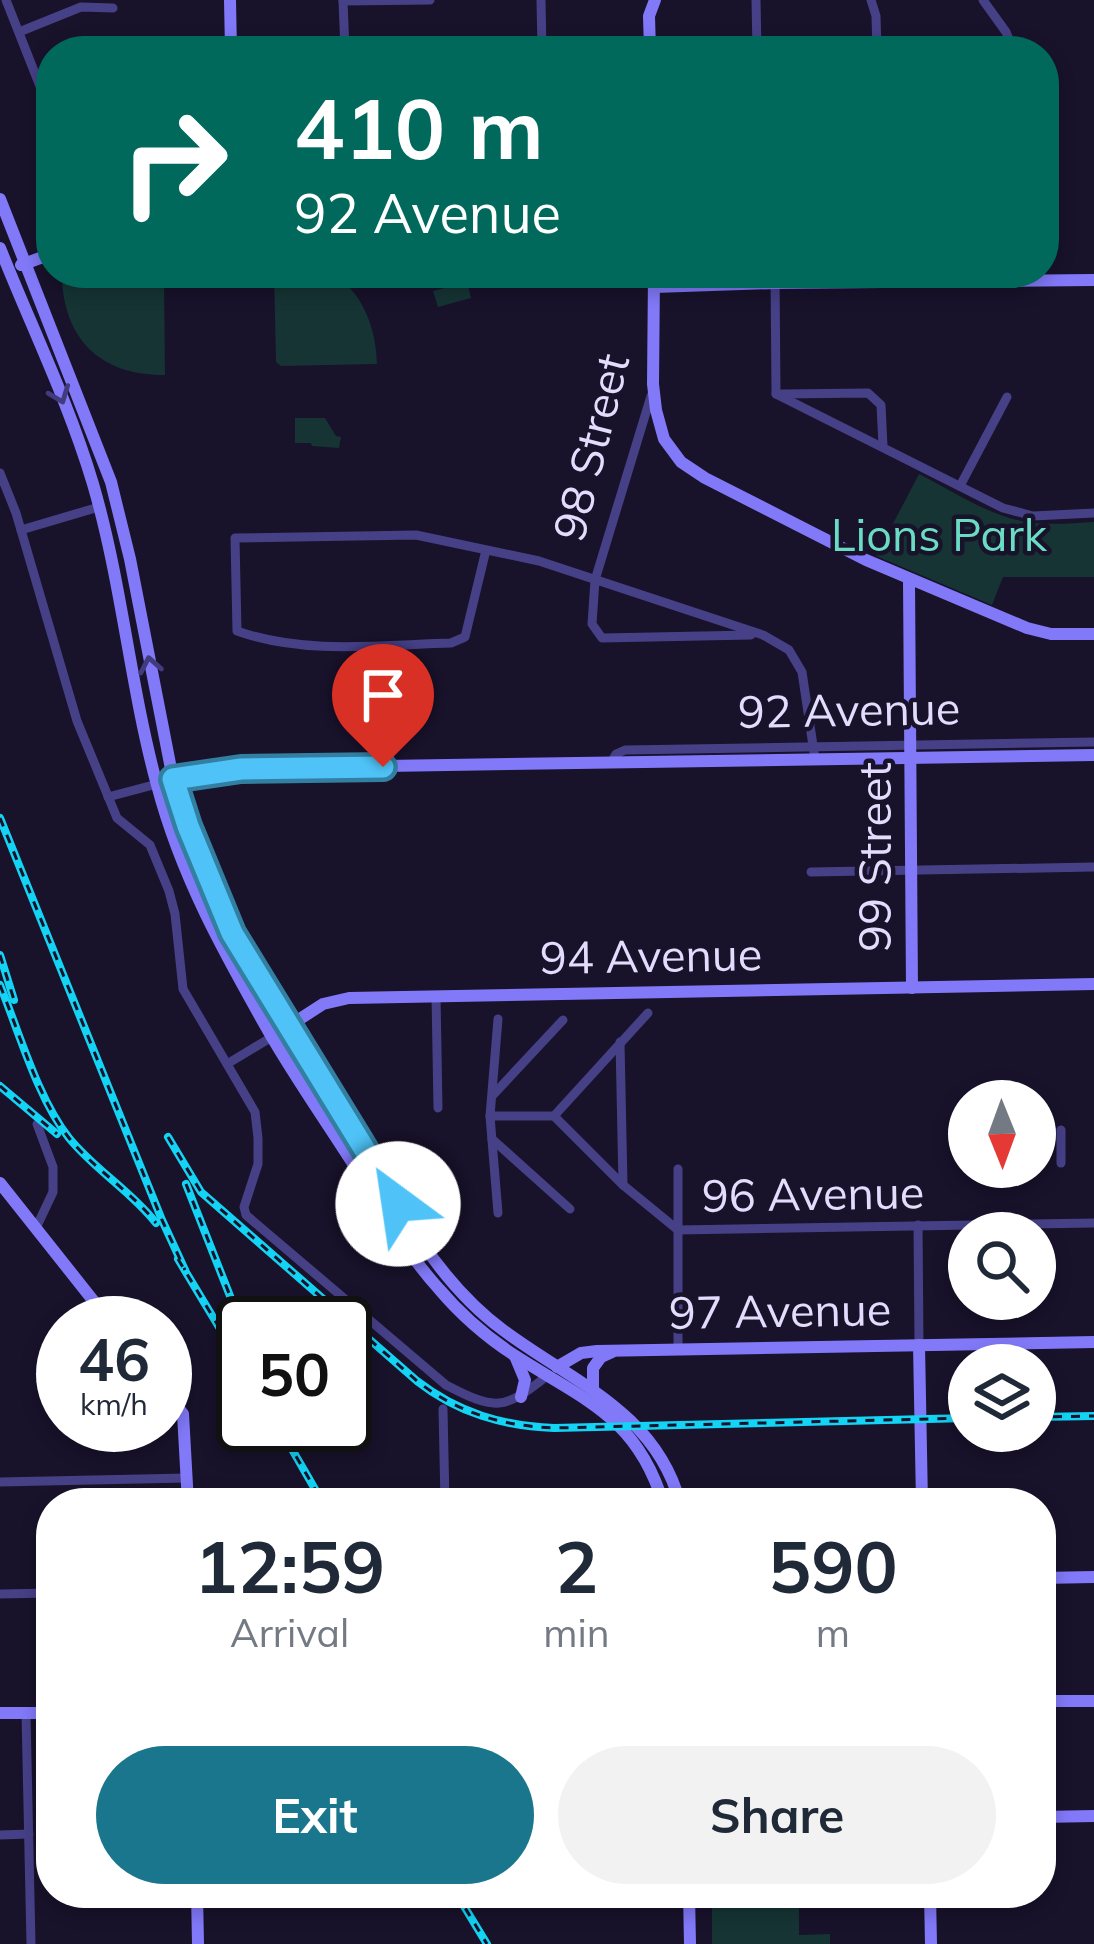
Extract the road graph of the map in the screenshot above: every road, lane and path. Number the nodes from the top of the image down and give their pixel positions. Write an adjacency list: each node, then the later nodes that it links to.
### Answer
1 (6, 0): 11 (street)
2 (230, 0): 12 (street)
3 (430, 0): 9 (street)
4 (541, 0): 14 (street)
5 (656, 0): 15 (street)
6 (756, 0): 16 (street)
7 (871, 0): 17 (street)
8 (983, 0): 18 (street)
9 (344, 1): 13 (street)
10 (113, 8): 11 (street)
11 (19, 32): 19 (street)
12 (231, 36)
13 (345, 36)
14 (542, 36)
15 (650, 36)
16 (757, 36)
17 (877, 36)
18 (1008, 36)
19 (36, 75)
20 (0, 199): 23 (street)
21 (0, 248): 24 (street)
22 (36, 259): 23 (street)
23 (26, 263): 24 (street); 47 (street, one-way to 23)
24 (3, 275): 35 (street, one-way to 35)
25 (1059, 280): 26 (street)
26 (1094, 280)
27 (654, 288): 29 (street, 98 Street)
28 (775, 288): 30 (street)
29 (653, 384): 39 (street, 98 Street); 40 (street)
30 (776, 394): 32 (street); 32 (street)
31 (1007, 398): 34 (street)
32 (883, 446): 34 (street)
33 (0, 473): 37 (street)
34 (960, 486): 36 (street)
35 (99, 507): 37 (street); 48 (street)
36 (1094, 513)
37 (22, 530): 49 (street)
38 (486, 550): 38 (street); 39 (street)
39 (596, 580): 41 (street); 41 (street, 98 Street)
40 (909, 581): 42 (street); 44 (street, 99 Street)
41 (763, 634): 45 (street)
42 (1094, 634)
43 (1094, 742): 44 (street, 92 Avenue)
44 (910, 752): 45 (street, 92 Avenue); 46 (street, 92 Avenue); 51 (street, 99 Street)
45 (815, 753): 47 (street, 92 Avenue)
46 (1094, 755)
47 (173, 779): 48 (street, 92 Avenue); 59 (street)
48 (157, 784): 49 (street); 60 (street)
49 (108, 796): 62 (street)
50 (1094, 867): 51 (street)
51 (911, 869): 52 (street); 54 (street, 99 Street)
52 (811, 872)
53 (1094, 984): 54 (street, 94 Avenue)
54 (912, 988): 55 (street, 94 Avenue)
55 (436, 997): 59 (street, 94 Avenue); 64 (street)
56 (649, 1012): 61 (street)
57 (498, 1019): 63 (street)
58 (563, 1020): 63 (street)
59 (290, 1025): 60 (street, 94 Avenue); 86 (street)
60 (272, 1037): 62 (street, 94 Avenue); 85 (street)
61 (620, 1042): 66 (street); 73 (street)
62 (226, 1064): 88 (street)
63 (493, 1095): 65 (street)
64 (438, 1108)
65 (490, 1116): 66 (street); 69 (street)
66 (554, 1116): 73 (street)
67 (37, 1124): 78 (street)
68 (1061, 1130): 70 (street)
69 (493, 1138): 74 (street); 75 (street)
70 (1061, 1163)
71 (678, 1169): 79 (street)
72 (0, 1183): 78 (street)
73 (623, 1185): 79 (street)
74 (570, 1210)
75 (498, 1213)
76 (1094, 1223): 77 (street, 96 Avenue)
77 (918, 1225): 79 (street, 96 Avenue); 82 (street)
78 (36, 1228): 80 (street)
79 (678, 1230): 83 (street)
80 (90, 1296)
81 (1094, 1342): 82 (street, 97 Avenue)
82 (919, 1345): 83 (street, 97 Avenue); 97 (street)
83 (678, 1348): 84 (street, 97 Avenue)
84 (614, 1350): 86 (street, 97 Avenue); 87 (street)
85 (515, 1355): 86 (street); 88 (street)
86 (553, 1371): 87 (street); 88 (street); 95 (street)
87 (593, 1388): 96 (street)
88 (521, 1397)
89 (443, 1409): 94 (street)
90 (185, 1452): 91 (street)
91 (187, 1478): 92 (street); 93 (street)
92 (4, 1480)
93 (187, 1488)
94 (445, 1488)
95 (657, 1488)
96 (675, 1488)
97 (922, 1488)
98 (1094, 1577): 99 (street)
99 (1056, 1578)
100 (36, 1593): 101 (street)
101 (0, 1594)
102 (1056, 1701): 103 (street)
103 (1094, 1701)
104 (0, 1713): 105 (street)
105 (26, 1713): 106 (street); 109 (street)
106 (36, 1713)
107 (1056, 1816): 108 (street)
108 (1094, 1816)
109 (29, 1834): 110 (street); 114 (street)
110 (0, 1835)
111 (197, 1908): 115 (street)
112 (689, 1908): 116 (street)
113 (931, 1908): 117 (street)
114 (32, 1944)
115 (198, 1944)
116 (690, 1944)
117 (932, 1944)

